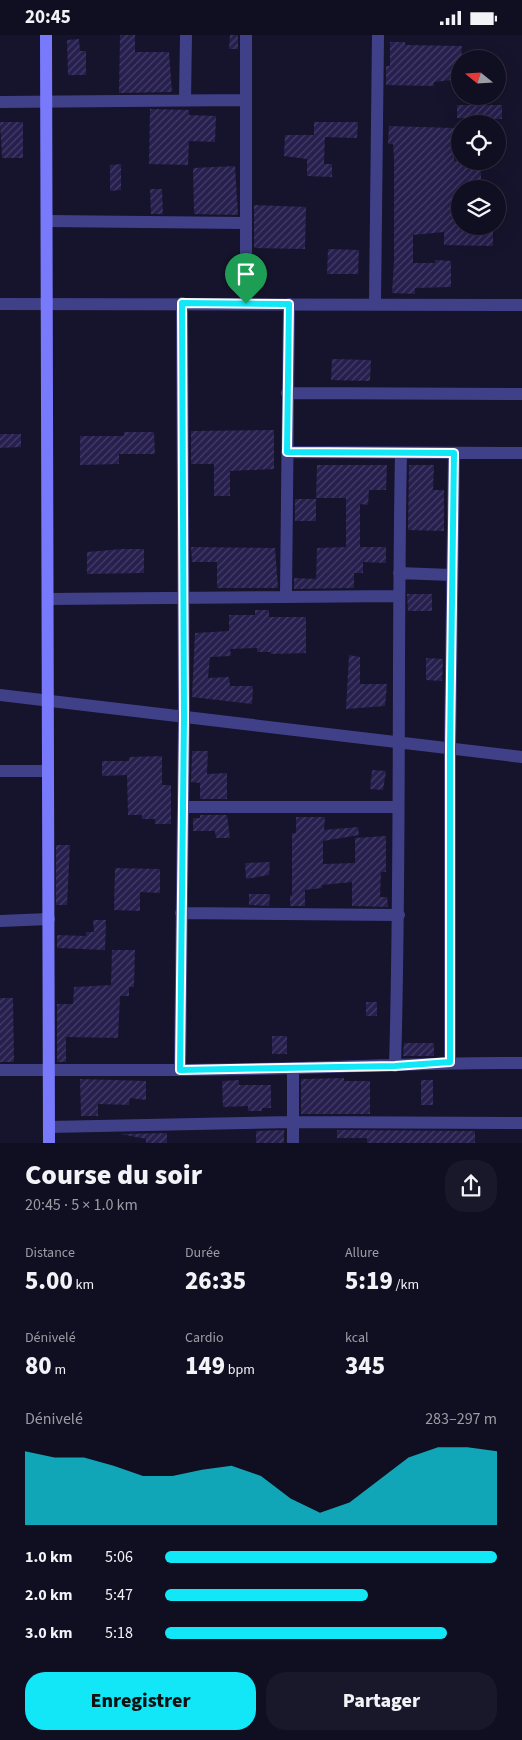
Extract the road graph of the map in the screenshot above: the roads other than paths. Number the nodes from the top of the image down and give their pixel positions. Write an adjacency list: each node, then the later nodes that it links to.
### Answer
1 (46, 35): 8 (street)
2 (186, 35): 5 (street)
3 (246, 35): 6 (street)
4 (378, 35): 12 (street)
5 (185, 100): 6 (street); 8 (street)
6 (245, 100): 10 (street)
7 (0, 102): 8 (street)
8 (46, 102): 9 (street)
9 (46, 221): 10 (street); 17 (street)
10 (244, 223): 14 (street)
11 (182, 303): 14 (street); 17 (street); 27 (street)
12 (375, 303): 15 (street); 16 (street)
13 (0, 304): 17 (street)
14 (246, 304): 15 (street)
15 (289, 304): 18 (street)
16 (522, 305)
17 (47, 306): 29 (street)
18 (287, 393): 19 (street); 20 (street)
19 (522, 394)
20 (287, 452): 21 (street); 26 (street)
21 (400, 453): 22 (street); 24 (street)
22 (454, 453): 23 (street); 25 (street)
23 (522, 453)
24 (398, 573): 25 (street); 28 (street)
25 (452, 575): 34 (street)
26 (286, 595): 27 (street); 28 (street)
27 (184, 596): 29 (street); 32 (street)
28 (398, 596): 33 (street)
29 (48, 599): 31 (street)
30 (0, 695): 31 (street)
31 (48, 701): 32 (street); 37 (street)
32 (184, 718): 33 (street); 38 (street)
33 (397, 743): 34 (street); 39 (street)
34 (450, 749): 35 (street); 44 (street)
35 (522, 757)
36 (0, 771): 37 (street)
37 (48, 771): 42 (street)
38 (183, 807): 39 (street); 40 (street)
39 (397, 807): 41 (street)
40 (181, 913): 41 (street); 50 (street)
41 (399, 915): 46 (street)
42 (48, 919): 43 (street); 49 (street)
43 (0, 921)
44 (450, 1062): 45 (street); 46 (street)
45 (522, 1063)
46 (395, 1066): 47 (street)
47 (293, 1068): 50 (street); 51 (street)
48 (0, 1070): 49 (street)
49 (49, 1070): 50 (street); 53 (street)
50 (180, 1070)
51 (293, 1122): 52 (street); 53 (street); 55 (street)
52 (522, 1123)
53 (49, 1127): 54 (street)
54 (49, 1143)
55 (293, 1143)

